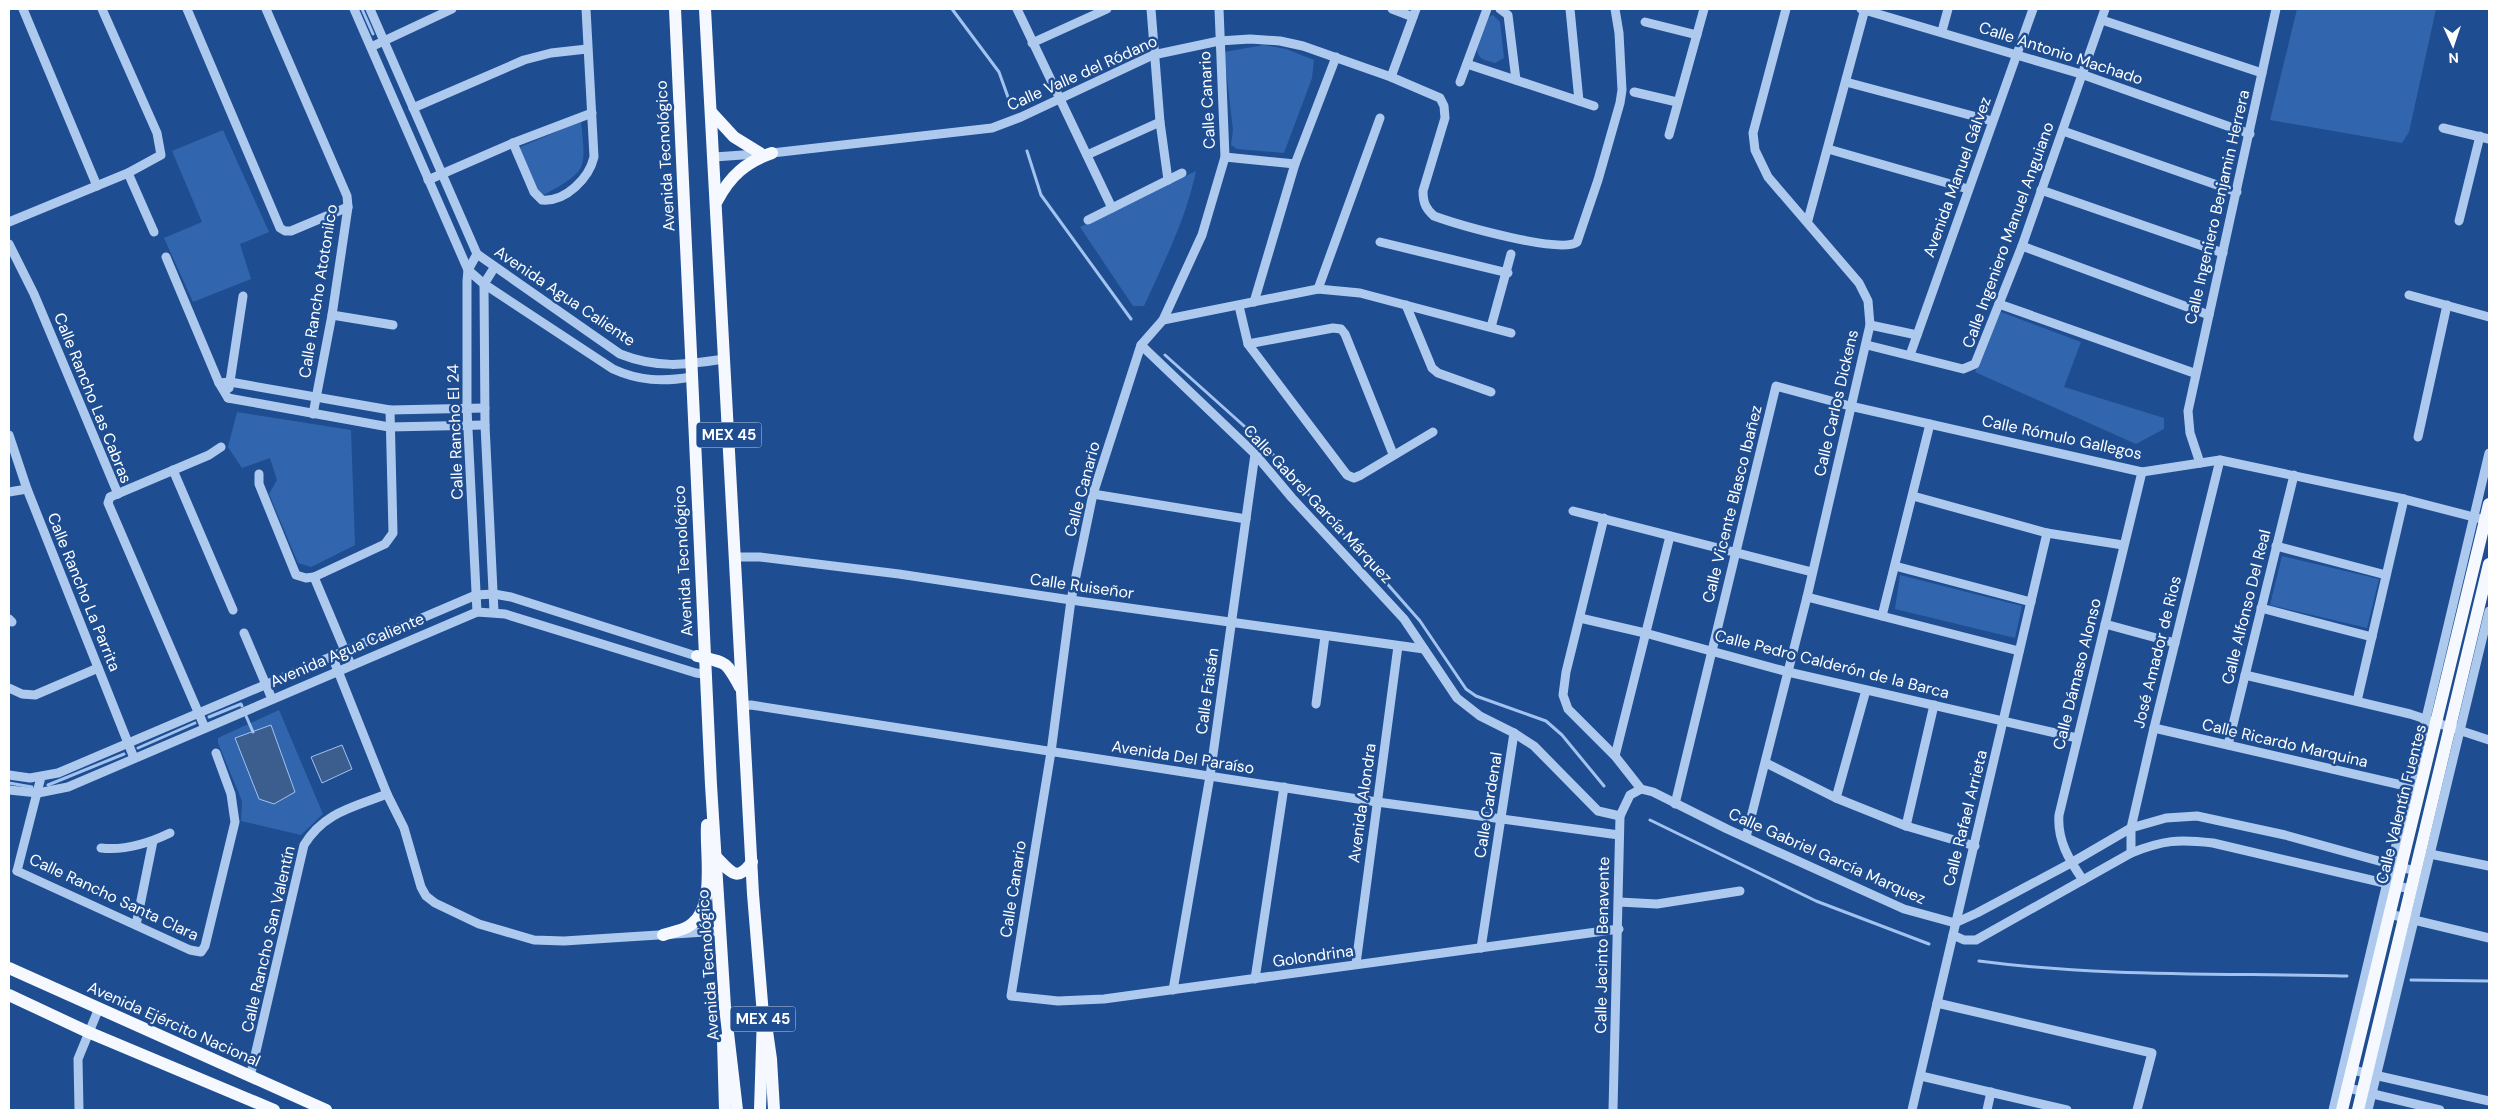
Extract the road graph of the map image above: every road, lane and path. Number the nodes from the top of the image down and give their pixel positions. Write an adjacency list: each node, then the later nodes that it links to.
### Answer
1 (22, 9): 76 (street)
2 (102, 9): 71 (street)
3 (187, 9): 81 (street)
4 (266, 9): 81 (street, Calle Rancho Atotonilco)
5 (354, 9): 35 (street, Avenida Agua Caliente)
6 (370, 9): 32 (street, Avenida Agua Caliente)
7 (452, 9): 32 (street)
8 (586, 9): 36 (street)
9 (675, 9): 121 (main road, Avenida Tecnológico / MEX 45)
10 (705, 9): 53 (main road, MEX 45)
11 (1017, 9): 34 (street)
12 (1107, 9): 34 (street)
13 (1151, 9): 38 (street)
14 (1219, 9): 33 (street, Calle Canario)
15 (1392, 9): 27 (street)
16 (1488, 9): 40 (street)
17 (1500, 9): 44 (street)
18 (1570, 9): 49 (street)
19 (1615, 9): 43 (street, Calle Valle del Ródano)
20 (1704, 9): 31 (street)
21 (1786, 9): 84 (street, Calle Carlos Dickens)
22 (1864, 9): 30 (street, Calle Antonio Machado); 46 (street)
23 (1948, 9): 30 (street)
24 (2034, 9): 37 (street, Avenida Manuel Gálvez)
25 (2106, 9): 28 (street, Calle Ingeniero Manuel Anguiano)
26 (2276, 9): 41 (street, Calle Ingeniero Benjamin Herrera)
27 (1415, 13): 43 (street)
28 (2102, 20): 41 (street); 42 (street, Calle Ingeniero Manuel Anguiano)
29 (1645, 22): 31 (street)
30 (1942, 31): 37 (street, Calle Antonio Machado)
31 (1697, 35): 50 (street)
32 (384, 41): 35 (street); 52 (street, Avenida Agua Caliente)
33 (1219, 41): 38 (street, Calle Valle del Ródano); 39 (street, Calle Valle del Ródano); 69 (street, Calle Canario)
34 (1032, 43): 48 (street)
35 (371, 47): 74 (street, Avenida Agua Caliente)
36 (588, 49): 52 (street); 54 (street)
37 (2018, 53): 42 (street, Calle Antonio Machado); 57 (street, Avenida Manuel Gálvez)
38 (1153, 54): 48 (street, Calle Valle del Ródano); 56 (street)
39 (1336, 56): 43 (street, Calle Valle del Ródano); 70 (street)
40 (1467, 64): 44 (street); 45 (street)
41 (2262, 73): 60 (street, Calle Ingeniero Benjamin Herrera)
42 (2082, 74): 59 (street, Calle Ingeniero Manuel Anguiano); 60 (street, Calle Antonio Machado)
43 (1391, 77)
44 (1516, 80): 49 (street)
45 (1460, 82)
46 (1846, 82): 57 (street); 65 (street)
47 (1634, 92): 50 (street)
48 (1059, 98): 66 (street, Calle Valle del Ródano); 67 (street)
49 (1579, 100): 51 (street)
50 (1677, 102): 61 (street)
51 (1594, 106)
52 (413, 108): 73 (street, Avenida Agua Caliente)
53 (711, 112): 66 (main road); 68 (main road, MEX 45)
54 (592, 113): 64 (street); 64 (street)
55 (1380, 118): 99 (street)
56 (1160, 122): 67 (street); 75 (street)
57 (1992, 122): 77 (street, Avenida Manuel Gálvez)
58 (2443, 128): 62 (street)
59 (2063, 131): 78 (street, Calle Ingeniero Manuel Anguiano); 79 (street)
60 (2250, 134): 79 (street, Calle Ingeniero Benjamin Herrera)
61 (1669, 135)
62 (2480, 136): 63 (street); 85 (street)
63 (2489, 139)
64 (513, 143): 73 (street)
65 (1828, 149): 77 (street); 84 (street)
66 (766, 153): 68 (street, Calle Valle del Ródano); 80 (main road)
67 (1086, 154): 82 (street)
68 (714, 157): 80 (main road, MEX 45)
69 (1225, 157): 70 (street); 110 (street, Calle Canario)
70 (1295, 164): 102 (street)
71 (128, 173): 76 (street); 87 (street)
72 (1182, 173): 75 (street)
73 (442, 174): 74 (street); 92 (street, Avenida Agua Caliente)
74 (428, 180): 96 (street, Avenida Agua Caliente)
75 (1168, 180): 82 (street)
76 (97, 186): 86 (street)
77 (1968, 189): 115 (street, Avenida Manuel Gálvez)
78 (2041, 190): 90 (street, Calle Ingeniero Manuel Anguiano); 91 (street)
79 (2237, 192): 91 (street, Calle Ingeniero Benjamin Herrera)
80 (717, 201): 120 (main road, MEX 45)
81 (348, 207): 108 (street, Calle Rancho Atotonilco)
82 (1112, 208): 83 (street)
83 (1088, 220)
84 (1808, 220): 112 (street, Calle Carlos Dickens)
85 (2459, 221)
86 (10, 224)
87 (154, 232)
88 (1380, 242): 97 (street)
89 (9, 244): 153 (street, Calle Rancho Las Cabras)
90 (2022, 246): 103 (street, Calle Ingeniero Manuel Anguiano); 107 (street)
91 (2223, 252): 107 (street, Calle Ingeniero Benjamin Herrera)
92 (477, 254): 95 (street, Avenida Agua Caliente); 96 (street, Calle Rancho El 24)
93 (1511, 254): 97 (street)
94 (166, 257): 124 (street)
95 (494, 268): 98 (street); 121 (street, Avenida Agua Caliente)
96 (468, 270): 98 (street, Avenida Agua Caliente); 131 (street, Calle Rancho El 24)
97 (1508, 273): 113 (street)
98 (484, 284): 121 (street, Avenida Agua Caliente); 130 (street, Calle Rancho El 24)
99 (1318, 289): 102 (street); 104 (street)
100 (243, 296): 123 (street)
101 (2409, 296): 105 (street)
102 (1254, 302): 106 (street)
103 (2000, 304): 119 (street, Calle Ingeniero Manuel Anguiano); 122 (street)
104 (1406, 305): 113 (street); 126 (street)
105 (2447, 305): 109 (street); 140 (street)
106 (1239, 306): 110 (street); 116 (street)
107 (2209, 315): 122 (street, Calle Ingeniero Benjamin Herrera)
108 (332, 316): 111 (street); 128 (street, Calle Rancho Atotonilco)
109 (2489, 317)
110 (1163, 320): 117 (street, Calle Canario)
111 (393, 325)
112 (1870, 325): 115 (street); 118 (street, Calle Carlos Dickens)
113 (1491, 328): 114 (street)
114 (1511, 332)
115 (1917, 335): 119 (street, Avenida Manuel Gálvez)
116 (1248, 344): 144 (street); 144 (street)
117 (1140, 345): 143 (street, Calle Gabrel García Márquez); 154 (street, Calle Canario)
118 (1867, 345): 119 (street, Calle Ingeniero Manuel Anguiano); 129 (street, Calle Carlos Dickens)
119 (1910, 355)
120 (724, 359): 121 (street, Avenida Agua Caliente); 167 (main road, MEX 45)
121 (691, 371): 200 (main road, Avenida Tecnológico / MEX 45)
122 (2194, 373): 146 (street, Calle Ingeniero Benjamin Herrera)
123 (230, 382): 124 (street); 127 (street); 128 (street)
124 (219, 383): 127 (street)
125 (1776, 386): 129 (street, Calle Rómulo Gallegos); 166 (street, Calle Vicente Blasco Ibañez)
126 (1491, 392)
127 (228, 398): 133 (street)
128 (317, 398): 132 (street); 133 (street, Calle Rancho Atotonilco)
129 (1850, 406): 134 (street, Calle Rómulo Gallegos); 170 (street, Calle Carlos Dickens)
130 (485, 408): 131 (street); 136 (street, Calle Rancho El 24)
131 (467, 409): 132 (street); 135 (street, Calle Rancho El 24)
132 (390, 410): 137 (street)
133 (313, 414): 137 (street)
134 (1930, 424): 148 (street, Calle Rómulo Gallegos); 155 (street)
135 (468, 425): 136 (street); 137 (street); 174 (street, Calle Rancho El 24)
136 (485, 425): 173 (street, Calle Rancho El 24)
137 (389, 426): 172 (street)
138 (1433, 432): 144 (street)
139 (9, 435): 151 (street, Calle Rancho La Parrita)
140 (2418, 437)
141 (221, 447): 147 (street)
142 (2489, 453): 161 (street)
143 (1255, 454): 160 (street, Calle Faisán); 195 (street, Calle Gabrel García Márquez)
144 (1393, 454)
145 (2220, 460): 146 (street, Calle Rómulo Gallegos); 150 (street, Calle Rómulo Gallegos); 193 (street, José Amador de Rios)
146 (2200, 463): 148 (street, Calle Rómulo Gallegos)
147 (173, 470): 153 (street); 179 (street)
148 (2142, 472): 164 (street, Calle Dámaso Alonso)
149 (259, 474): 172 (street)
150 (2294, 475): 156 (street, Calle Rómulo Gallegos); 165 (street, Calle Alfonso Del Real)
151 (27, 489): 152 (street); 202 (street, Calle Rancho La Parrita)
152 (9, 492)
153 (118, 494): 216 (street, Calle Rancho Las Cabras)
154 (1092, 494): 160 (street); 176 (street, Calle Canario)
155 (1913, 496): 162 (street); 169 (street)
156 (2404, 499): 161 (street, Calle Rómulo Gallegos); 171 (street)
157 (2489, 504): 161 (main road, Calle Valentín Fuentes)
158 (1573, 511): 159 (street)
159 (1604, 518): 163 (street); 184 (street)
160 (1246, 519): 185 (street, Calle Faisán)
161 (2483, 519): 218 (main road, Calle Valentín Fuentes)
162 (2047, 532): 164 (street); 177 (street, Calle Rafael Arrieta)
163 (1670, 536): 166 (street); 189 (street)
164 (2123, 545): 187 (street, Calle Dámaso Alonso)
165 (2276, 546): 171 (street); 178 (street, Calle Alfonso Del Real)
166 (1735, 553): 170 (street); 197 (street, Calle Vicente Blasco Ibañez)
167 (735, 557): 176 (street, Calle Ruiseñor); 212 (main road, MEX 45)
168 (2489, 564): 218 (main road, Calle Valentín Fuentes)
169 (1895, 566): 177 (street); 183 (street)
170 (1812, 572): 175 (street, Calle Carlos Dickens)
171 (2386, 575): 191 (street)
172 (314, 577): 196 (street)
173 (494, 594): 174 (street, Avenida Agua Caliente); 182 (street, Calle Rancho El 24); 186 (street, Avenida Agua Caliente)
174 (476, 595): 181 (street, Calle Rancho El 24); 196 (street, Avenida Agua Caliente)
175 (1807, 597): 183 (street); 204 (street, Calle Carlos Dickens)
176 (1071, 600): 185 (street, Calle Ruiseñor); 226 (street, Calle Canario)
177 (2031, 602): 198 (street, Calle Rafael Arrieta)
178 (2261, 608): 191 (street); 206 (street, Calle Alfonso Del Real)
179 (233, 610)
180 (2489, 611): 218 (street)
181 (477, 612): 182 (street, Avenida Agua Caliente); 201 (street, Avenida Agua Caliente)
182 (494, 612): 192 (street, Avenida Agua Caliente)
183 (1882, 616): 198 (street)
184 (1580, 618): 189 (street, Calle Pedro Calderón de la Barca); 228 (street, Calle Gabriel García Marquez)
185 (1232, 623): 190 (street, Calle Ruiseñor); 232 (street, Calle Faisán)
186 (593, 624): 192 (street); 200 (street, Avenida Agua Caliente)
187 (2105, 624): 193 (street); 222 (street, Calle Dámaso Alonso)
188 (244, 633): 207 (street)
189 (1645, 633): 197 (street, Calle Pedro Calderón de la Barca); 228 (street)
190 (1325, 636): 194 (street, Calle Ruiseñor); 214 (street)
191 (2372, 637): 213 (street)
192 (588, 640): 205 (street, Avenida Agua Caliente)
193 (2175, 642): 220 (street, José Amador de Rios)
194 (1398, 646): 195 (street, Calle Ruiseñor); 242 (street, Avenida Alondra)
195 (1424, 649): 210 (street, Calle Gabrel García Márquez)
196 (345, 651): 199 (street, Avenida Agua Caliente); 201 (street)
197 (1713, 651): 204 (street, Calle Pedro Calderón de la Barca); 243 (street, Calle Vicente Blasco Ibañez)
198 (2019, 651): 217 (street, Calle Rafael Arrieta)
199 (332, 656): 203 (street); 207 (street, Avenida Agua Caliente)
200 (700, 657): 205 (main road, Avenida Tecnológico / MEX 45); 212 (main road)
201 (351, 665): 203 (street, Avenida Agua Caliente)
202 (98, 668): 208 (street); 224 (street, Calle Rancho La Parrita)
203 (339, 670): 211 (street, Avenida Agua Caliente); 240 (street)
204 (1788, 672): 209 (street, Calle Pedro Calderón de la Barca); 230 (street, Calle Carlos Dickens)
205 (704, 674): 234 (main road, Avenida Tecnológico / MEX 45)
206 (2245, 675): 213 (street); 225 (street, Calle Alfonso Del Real)
207 (265, 685): 211 (street); 216 (street, Avenida Agua Caliente)
208 (9, 688)
209 (1866, 690): 215 (street, Calle Pedro Calderón de la Barca); 241 (street)
210 (1457, 698): 221 (street, Calle Cardenal)
211 (272, 699): 219 (street, Avenida Agua Caliente)
212 (743, 700): 226 (street, Avenida Del Paraíso); 257 (main road, MEX 45)
213 (2357, 701): 218 (street)
214 (1316, 704)
215 (1934, 705): 217 (street, Calle Pedro Calderón de la Barca); 246 (street)
216 (199, 713): 219 (street, Calle Rancho Las Cabras); 224 (street, Avenida Agua Caliente)
217 (2004, 721): 222 (street, Calle Pedro Calderón de la Barca); 252 (street, Calle Rafael Arrieta)
218 (2443, 725): 223 (street); 236 (street); 255 (street); 259 (main road, Calle Valentín Fuentes); 261 (main road, Calle Valentín Fuentes)
219 (205, 728): 229 (street, Avenida Agua Caliente)
220 (2154, 728): 225 (street, Calle Ricardo Marquina); 247 (street, José Amador de Rios)
221 (1514, 733): 244 (street); 245 (street, Calle Cardenal)
222 (2076, 738): 258 (street, Calle Dámaso Alonso)
223 (2489, 740)
224 (128, 743): 229 (street, Calle Rancho La Parrita); 233 (street, Avenida Agua Caliente)
225 (2228, 745): 236 (street, Calle Ricardo Marquina)
226 (1051, 752): 232 (street, Avenida Del Paraíso); 282 (street, Calle Canario)
227 (216, 753): 270 (street, Calle Rancho Santa Clara)
228 (1615, 756): 237 (street, Calle Gabriel García Marquez)
229 (134, 758): 239 (street, Avenida Agua Caliente)
230 (1766, 763): 241 (street); 250 (street, Calle Carlos Dickens)
231 (9, 774): 233 (street, Avenida Agua Caliente)
232 (1210, 776): 235 (street, Avenida Del Paraíso); 280 (street, Calle Faisán)
233 (41, 777): 239 (street, Calle Rancho Santa Clara)
234 (711, 785): 256 (main road, Avenida Tecnológico / MEX 45); 273 (main road)
235 (1284, 787): 242 (street, Avenida Del Paraíso); 279 (street)
236 (2410, 787): 259 (street)
237 (1641, 788): 243 (street, Calle Gabriel García Marquez); 244 (street, Calle Jacinto Benavente)
238 (9, 790): 239 (street, Avenida Agua Caliente)
239 (38, 793): 262 (street, Calle Rancho Santa Clara)
240 (387, 794): 273 (street); 291 (street, Calle Rancho San Valentín)
241 (1836, 798): 246 (street)
242 (1378, 802): 245 (street, Avenida Del Paraíso); 277 (street, Avenida Alondra)
243 (1675, 804): 250 (street, Calle Gabriel García Marquez)
244 (1620, 816): 249 (street, Calle Jacinto Benavente)
245 (1500, 818): 249 (street, Avenida Del Paraíso); 276 (street, Calle Cardenal)
246 (1906, 826): 252 (street)
247 (2131, 828): 254 (street, José Amador de Rios); 258 (street); 259 (street)
248 (170, 833): 251 (street)
249 (1619, 835): 266 (street, Calle Jacinto Benavente)
250 (1746, 837): 269 (street, Calle Gabriel García Marquez)
251 (153, 840): 253 (street); 270 (street)
252 (1975, 846): 269 (street, Calle Rafael Arrieta)
253 (101, 848)
254 (2131, 853): 263 (street); 264 (street)
255 (2430, 854): 260 (street); 268 (street)
256 (717, 858): 257 (main road); 272 (main road, Avenida Tecnológico / MEX 45)
257 (752, 862): 286 (main road, MEX 45)
258 (2071, 863): 263 (street, Calle Dámaso Alonso); 269 (street)
259 (2397, 865): 261 (street); 264 (main road, Calle Valentín Fuentes)
260 (2489, 866)
261 (2415, 871): 264 (main road, Calle Valentín Fuentes)
262 (13, 873): 270 (street, Calle Rancho Santa Clara)
263 (2082, 880): 274 (street)
264 (2398, 886): 267 (main road, Calle Valentín Fuentes); 268 (main road, Calle Valentín Fuentes)
265 (1740, 891): 266 (street)
266 (1619, 902): 271 (street, Calle Jacinto Benavente)
267 (2386, 913): 268 (street); 288 (main road, Calle Valentín Fuentes)
268 (2409, 919): 275 (street); 289 (main road, Calle Valentín Fuentes)
269 (1955, 922): 274 (street, Calle Rafael Arrieta)
270 (136, 925)
271 (1619, 929): 276 (street, Golondrina); 303 (street, Calle Jacinto Benavente)
272 (721, 931): 273 (street); 284 (main road, Avenida Tecnológico / MEX 45)
273 (663, 935)
274 (1953, 935): 283 (street, Calle Rafael Arrieta)
275 (2489, 938)
276 (1481, 948): 277 (street, Golondrina)
277 (1356, 964): 279 (street, Golondrina)
278 (9, 968): 285 (main road, Avenida Ejército Nacional)
279 (1254, 979): 280 (street, Golondrina)
280 (1173, 990): 282 (street, Golondrina)
281 (9, 995): 287 (main road)
282 (1011, 996)
283 (1937, 1003): 290 (street, Calle Rafael Arrieta); 307 (street)
284 (725, 1007): 299 (main road); 300 (main road, Avenida Tecnológico / MEX 45)
285 (99, 1008): 287 (street); 291 (main road, Avenida Ejército Nacional)
286 (763, 1015): 301 (main road, MEX 45); 302 (main road)
287 (88, 1032): 296 (street); 297 (main road)
288 (2347, 1069): 289 (street); 292 (main road, Calle Valentín Fuentes)
289 (2372, 1074): 294 (main road, Calle Valentín Fuentes); 295 (street)
290 (1920, 1076): 293 (street); 304 (street, Calle Rafael Arrieta)
291 (250, 1077): 298 (main road, Avenida Ejército Nacional)
292 (2343, 1086): 294 (street); 308 (street); 309 (main road, Calle Valentín Fuentes)
293 (1991, 1092): 305 (street); 306 (street)
294 (2367, 1092): 310 (main road, Calle Valentín Fuentes); 311 (street); 312 (street)
295 (2489, 1101)
296 (79, 1110)
297 (274, 1110)
298 (326, 1110)
299 (725, 1110)
300 (737, 1110)
301 (760, 1110)
302 (774, 1110)
303 (1613, 1110)
304 (1912, 1110)
305 (1987, 1110)
306 (2067, 1110)
307 (2137, 1110)
308 (2333, 1110)
309 (2342, 1110)
310 (2358, 1110)
311 (2368, 1110)
312 (2440, 1110)

